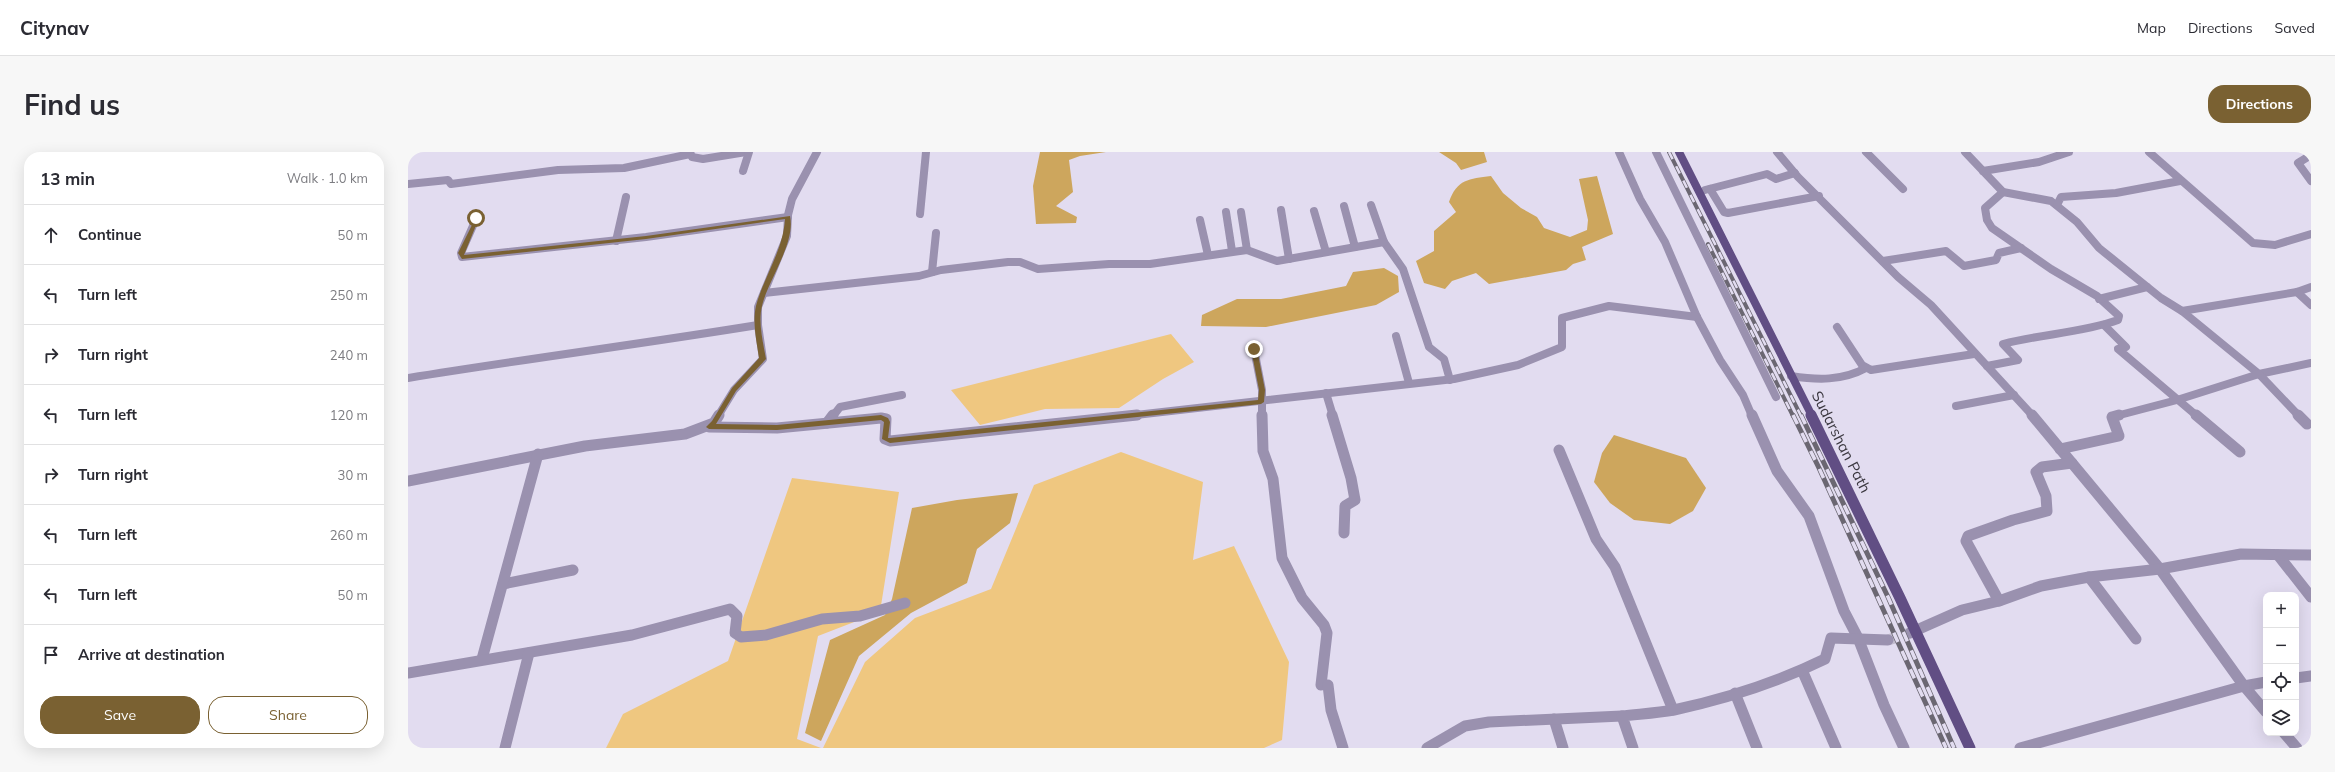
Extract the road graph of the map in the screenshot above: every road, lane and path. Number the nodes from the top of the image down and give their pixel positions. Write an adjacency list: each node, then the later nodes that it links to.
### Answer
1 (748, 152): 12 (street); 14 (street)
2 (817, 152): 36 (street)
3 (926, 152): 35 (street)
4 (1619, 152): 59 (street)
5 (1656, 152): 77 (street)
6 (1679, 152): 23 (main road, Sudarshan Path)
7 (1777, 152): 16 (street)
8 (1866, 152): 21 (street)
9 (1966, 152): 15 (street)
10 (2069, 152): 15 (street)
11 (2148, 152): 17 (street)
12 (690, 153): 19 (street)
13 (2311, 155): 18 (street)
14 (743, 171)
15 (1983, 171): 22 (street)
16 (1795, 173): 20 (street); 24 (street)
17 (2180, 181): 29 (street); 40 (street)
18 (2311, 181)
19 (408, 184)
20 (1710, 189): 23 (street); 26 (street)
21 (1903, 189)
22 (2001, 190): 29 (street); 44 (street)
23 (1699, 192): 28 (main road, Sudarshan Path)
24 (1819, 196): 26 (street); 50 (street)
25 (626, 197): 41 (street)
26 (1718, 202): 28 (street)
27 (1371, 205): 42 (street)
28 (1706, 205): 70 (main road, Sudarshan Path)
29 (2057, 205): 52 (street)
30 (1344, 206): 43 (street)
31 (1281, 210): 49 (street)
32 (1314, 211): 47 (street)
33 (1226, 212): 46 (street)
34 (1241, 212): 45 (street)
35 (920, 214)
36 (788, 217): 41 (street); 55 (street)
37 (476, 218): 41 (street)
38 (1200, 220): 48 (street)
39 (936, 233): 51 (street)
40 (2311, 234)
41 (616, 241)
42 (1384, 242): 43 (street); 72 (street)
43 (1355, 247): 47 (street)
44 (2021, 248): 50 (street); 56 (street)
45 (1247, 250): 46 (street); 49 (street)
46 (1232, 252): 48 (street)
47 (1326, 252): 49 (street)
48 (1208, 255): 51 (street)
49 (1290, 259)
50 (1883, 262): 65 (street)
51 (932, 272): 55 (street)
52 (2148, 287): 56 (street); 58 (street)
53 (2311, 287): 54 (street)
54 (2297, 292): 57 (street); 58 (street)
55 (764, 293): 60 (street)
56 (2099, 299): 61 (street)
57 (2311, 305)
58 (2182, 311): 69 (street)
59 (1697, 317): 72 (street); 101 (street)
60 (758, 324): 71 (street); 83 (street)
61 (2104, 325): 67 (street); 78 (street)
62 (1837, 327): 68 (street)
63 (1396, 336): 73 (street)
64 (1254, 349): 79 (street)
65 (1974, 354): 67 (street); 68 (street)
66 (2311, 363): 69 (street)
67 (1987, 366): 76 (street)
68 (1866, 368): 70 (street)
69 (2259, 374): 78 (street); 82 (street)
70 (1791, 376): 100 (main road, Sudarshan Path)
71 (408, 378)
72 (1450, 380): 73 (street)
73 (1409, 383): 74 (street)
74 (1326, 392): 79 (street); 90 (street)
75 (902, 395): 81 (street)
76 (2014, 395): 80 (street); 84 (street)
77 (1776, 397)
78 (2177, 400): 84 (street); 86 (street)
79 (1261, 402): 81 (street); 119 (street)
80 (1956, 406)
81 (827, 423): 83 (street)
82 (2307, 424)
83 (709, 427): 87 (street)
84 (2060, 449): 88 (street)
85 (1559, 450): 114 (street)
86 (2240, 452)
87 (538, 454): 89 (street); 96 (street)
88 (2072, 463): 93 (street); 98 (street)
89 (408, 481)
90 (1344, 533)
91 (2278, 555): 92 (street); 93 (street); 97 (street)
92 (2311, 555)
93 (2160, 569): 95 (street); 111 (street)
94 (573, 570): 96 (street)
95 (2089, 577): 98 (street); 102 (street)
96 (503, 584): 105 (street)
97 (2311, 597)
98 (1999, 601): 100 (street)
99 (905, 604): 104 (street)
100 (1914, 632): 126 (main road, Sudarshan Path)
101 (1858, 638): 103 (street); 106 (street); 125 (street)
102 (2136, 639)
103 (1888, 640)
104 (529, 652): 105 (street); 118 (street)
105 (482, 659): 107 (street)
106 (1802, 670): 112 (street); 124 (street)
107 (408, 673)
108 (2311, 676): 109 (street)
109 (2299, 678)
110 (2263, 683): 111 (street)
111 (2244, 686): 113 (street); 127 (street)
112 (1735, 693): 114 (street); 123 (street)
113 (2263, 708)
114 (1673, 710): 115 (street)
115 (1622, 716): 116 (street); 122 (street)
116 (1554, 719): 120 (street); 121 (street)
117 (2287, 736): 128 (street)
118 (505, 748)
119 (1343, 748)
120 (1427, 748)
121 (1563, 748)
122 (1633, 748)
123 (1757, 748)
124 (1836, 748)
125 (1904, 748)
126 (1970, 748)
127 (2020, 748)
128 (2297, 748)

